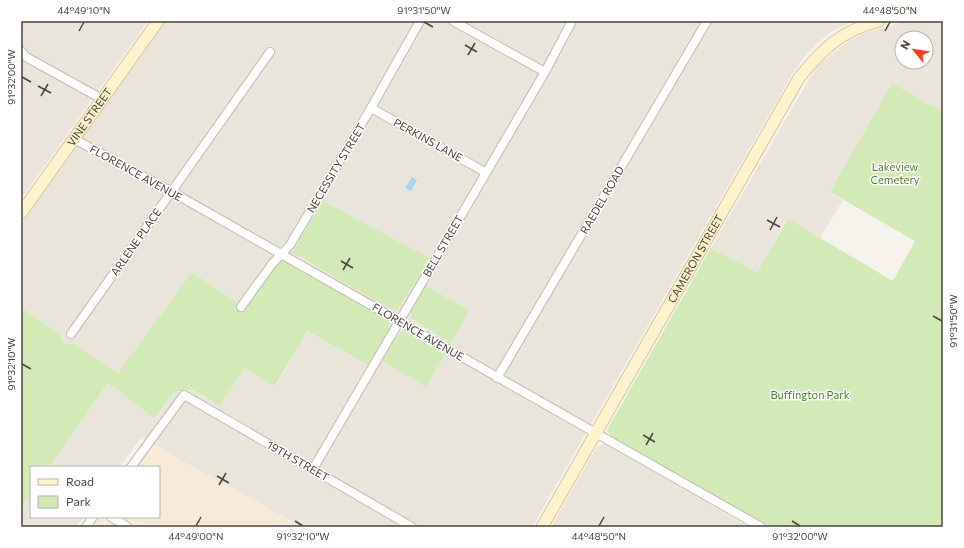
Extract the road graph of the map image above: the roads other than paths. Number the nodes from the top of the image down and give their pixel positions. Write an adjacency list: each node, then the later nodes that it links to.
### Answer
1 (158, 21): 10 (main road, VINE STREET)
2 (420, 21): 11 (street, NECESSITY STREET)
3 (453, 21): 9 (street)
4 (572, 21): 9 (street, BELL STREET)
5 (707, 21): 20 (street, RAEDEL ROAD)
6 (879, 21): 21 (main road, CAMERON STREET)
7 (21, 51): 10 (street)
8 (270, 52): 14 (street, ARLENE PLACE)
9 (545, 72): 13 (street, BELL STREET)
10 (102, 99): 12 (main road, VINE STREET)
11 (371, 108): 13 (street, PERKINS LANE); 16 (street, NECESSITY STREET)
12 (74, 139): 14 (street, FLORENCE AVENUE); 15 (main road, VINE STREET)
13 (485, 172): 18 (street, BELL STREET)
14 (172, 192): 16 (street, FLORENCE AVENUE); 19 (street, ARLENE PLACE)
15 (21, 213)
16 (281, 254): 17 (street, NECESSITY STREET); 18 (street, FLORENCE AVENUE)
17 (241, 307)
18 (400, 321): 20 (street, FLORENCE AVENUE); 23 (street, BELL STREET)
19 (71, 334)
20 (497, 378): 21 (street, FLORENCE AVENUE)
21 (596, 433): 26 (main road, CAMERON STREET); 27 (street, FLORENCE AVENUE)
22 (131, 466): 23 (street, 19TH STREET)
23 (313, 469): 30 (street, 19TH STREET)
24 (92, 518): 28 (street)
25 (113, 518): 29 (street)
26 (544, 526)
27 (757, 526)
28 (86, 527)
29 (128, 527)
30 (412, 527)

